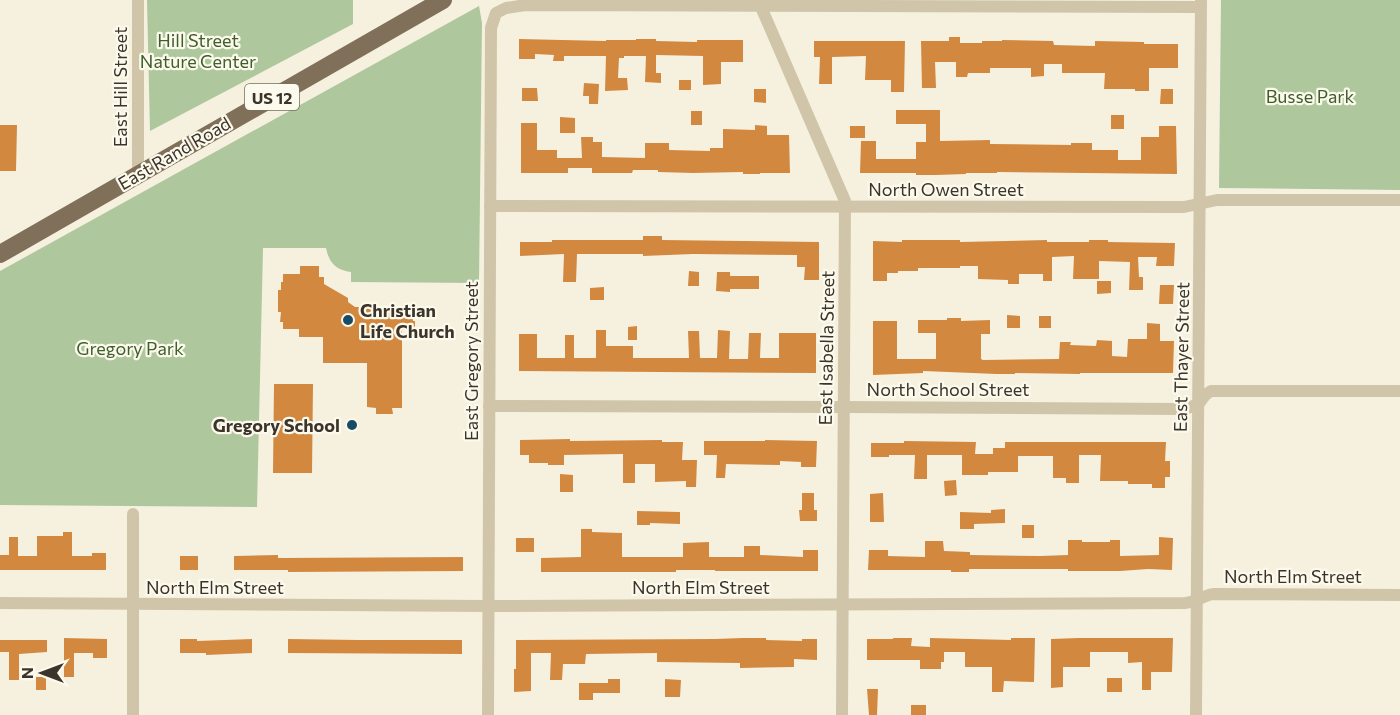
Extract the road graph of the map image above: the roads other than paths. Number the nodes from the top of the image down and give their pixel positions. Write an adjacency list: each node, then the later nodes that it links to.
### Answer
1 (138, 0): 5 (street, East Hill Street)
2 (443, 0): 5 (main road, East Rand Road / US 12)
3 (759, 3): 4 (street); 8 (street, East Gregory Street); 9 (street, East Isabella Street)
4 (1201, 4): 7 (street, East Thayer Street)
5 (138, 174): 10 (main road, East Rand Road / US 12)
6 (1400, 200): 7 (street, North Owen Street)
7 (1200, 204): 9 (street, North Owen Street); 12 (street, East Thayer Street)
8 (490, 206): 9 (street, North Owen Street); 13 (street, East Gregory Street)
9 (845, 207): 14 (street, East Isabella Street)
10 (0, 254)
11 (1400, 391): 12 (street, North School Street)
12 (1199, 404): 14 (street, North School Street); 17 (street, East Thayer Street)
13 (489, 406): 14 (street, North School Street); 21 (street, East Gregory Street)
14 (843, 407): 20 (street, East Isabella Street)
15 (133, 514): 19 (street)
16 (1400, 595): 17 (street, North Elm Street)
17 (1196, 601): 20 (street, North Elm Street); 25 (street, East Thayer Street)
18 (0, 603): 19 (street, North Elm Street)
19 (134, 604): 21 (street, North Elm Street); 22 (street)
20 (843, 604): 21 (street, North Elm Street); 24 (street, East Isabella Street)
21 (488, 606): 23 (street, East Gregory Street)
22 (133, 715)
23 (488, 715)
24 (842, 715)
25 (1196, 715)

